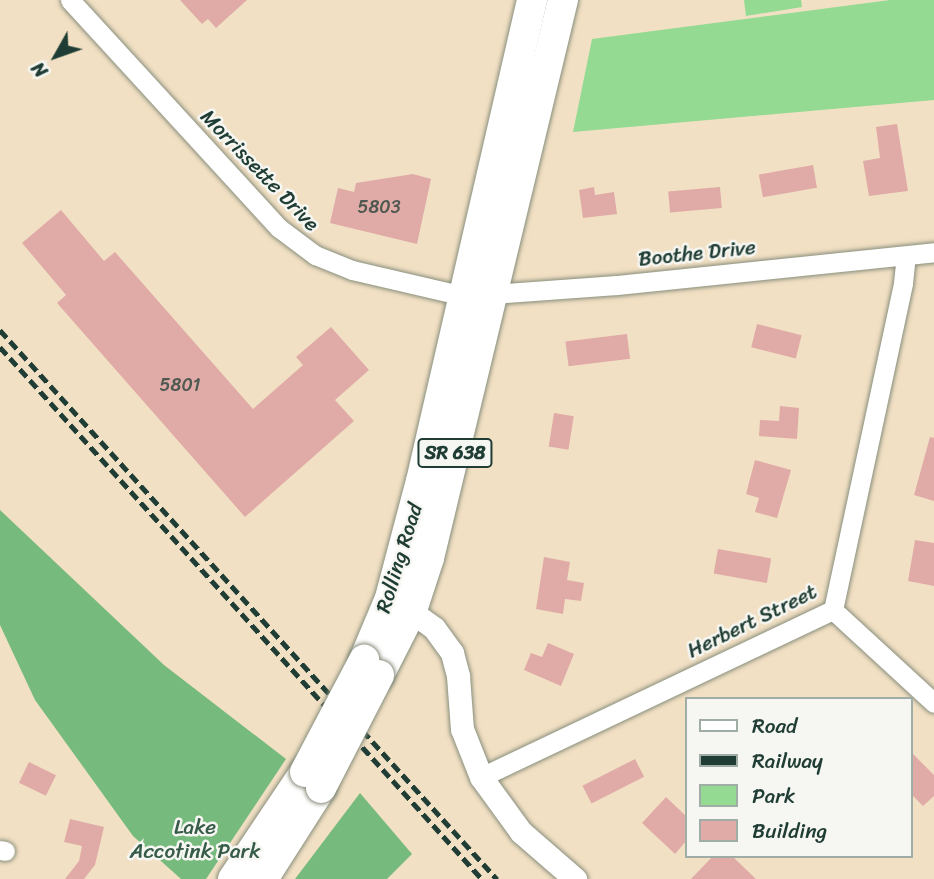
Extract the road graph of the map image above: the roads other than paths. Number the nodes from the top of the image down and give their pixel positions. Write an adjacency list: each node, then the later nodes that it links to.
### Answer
1 (70, 0): 6 (street, Morrissette Drive)
2 (532, 0): 6 (main road, Rolling Road / SR 638)
3 (563, 0): 6 (main road, Rolling Road / SR 638)
4 (934, 252): 5 (street, Boothe Drive)
5 (906, 256): 6 (street, Boothe Drive); 8 (street, Herbert Street)
6 (479, 295): 7 (main road, Rolling Road / SR 638)
7 (401, 604): 10 (street); 11 (main road, Rolling Road / SR 638, bridge)
8 (833, 610): 9 (street); 10 (street, Herbert Street)
9 (934, 703)
10 (481, 776): 14 (street)
11 (313, 780): 12 (main road, Rolling Road / SR 638); 13 (main road, Rolling Road / SR 638)
12 (233, 879)
13 (263, 879)
14 (575, 879)

